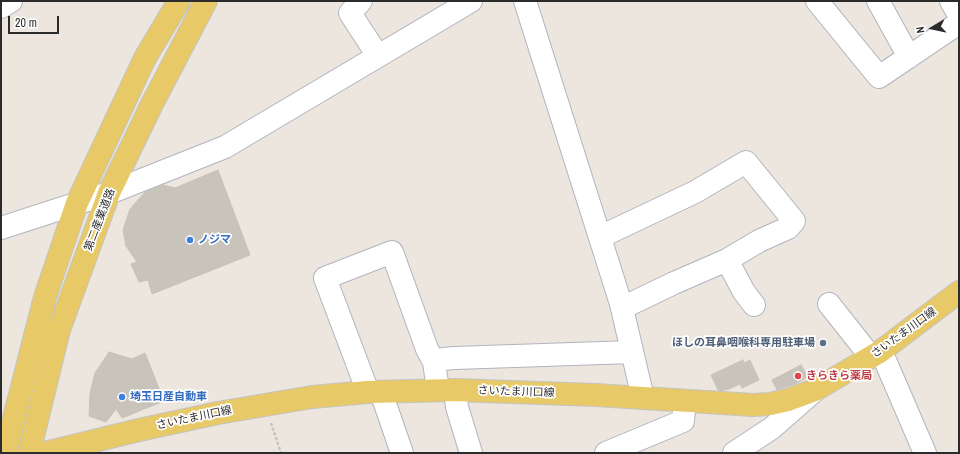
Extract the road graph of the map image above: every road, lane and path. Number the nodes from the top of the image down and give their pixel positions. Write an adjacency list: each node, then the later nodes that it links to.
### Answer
1 (11, 1): 10 (street)
2 (179, 1): 16 (main road)
3 (206, 1): 15 (main road, 第二産業道路)
4 (361, 1): 13 (street)
5 (471, 1): 13 (street)
6 (525, 1): 18 (street)
7 (817, 1): 14 (street)
8 (878, 1): 14 (street)
9 (951, 1): 11 (street)
10 (1, 7)
11 (959, 15)
12 (959, 23): 14 (street)
13 (378, 56): 15 (street)
14 (909, 57)
15 (109, 193): 16 (street); 34 (main road, 第二産業道路)
16 (77, 203): 17 (street); 33 (main road)
17 (1, 228)
18 (600, 237): 19 (street); 23 (street)
19 (727, 260): 22 (street); 23 (street)
20 (959, 292): 25 (main road, さいたま川口線)
21 (829, 304): 25 (street)
22 (754, 306)
23 (622, 308): 24 (street)
24 (632, 352): 26 (street); 30 (street)
25 (876, 354): 28 (main road, さいたま川口線); 41 (street)
26 (434, 362): 27 (street); 29 (street)
27 (447, 390): 29 (main road, さいたま川口線); 30 (main road, さいたま川口線); 38 (street)
28 (815, 390): 31 (main road, さいたま川口線); 40 (street)
29 (375, 392): 32 (main road, さいたま川口線); 37 (street)
30 (643, 398): 31 (main road, さいたま川口線)
31 (685, 401): 39 (street)
32 (266, 404): 35 (main road, さいたま川口線); 36 (path)
33 (5, 453)
34 (29, 453)
35 (45, 453)
36 (281, 453)
37 (402, 453)
38 (471, 453)
39 (606, 453)
40 (734, 453)
41 (925, 453)

